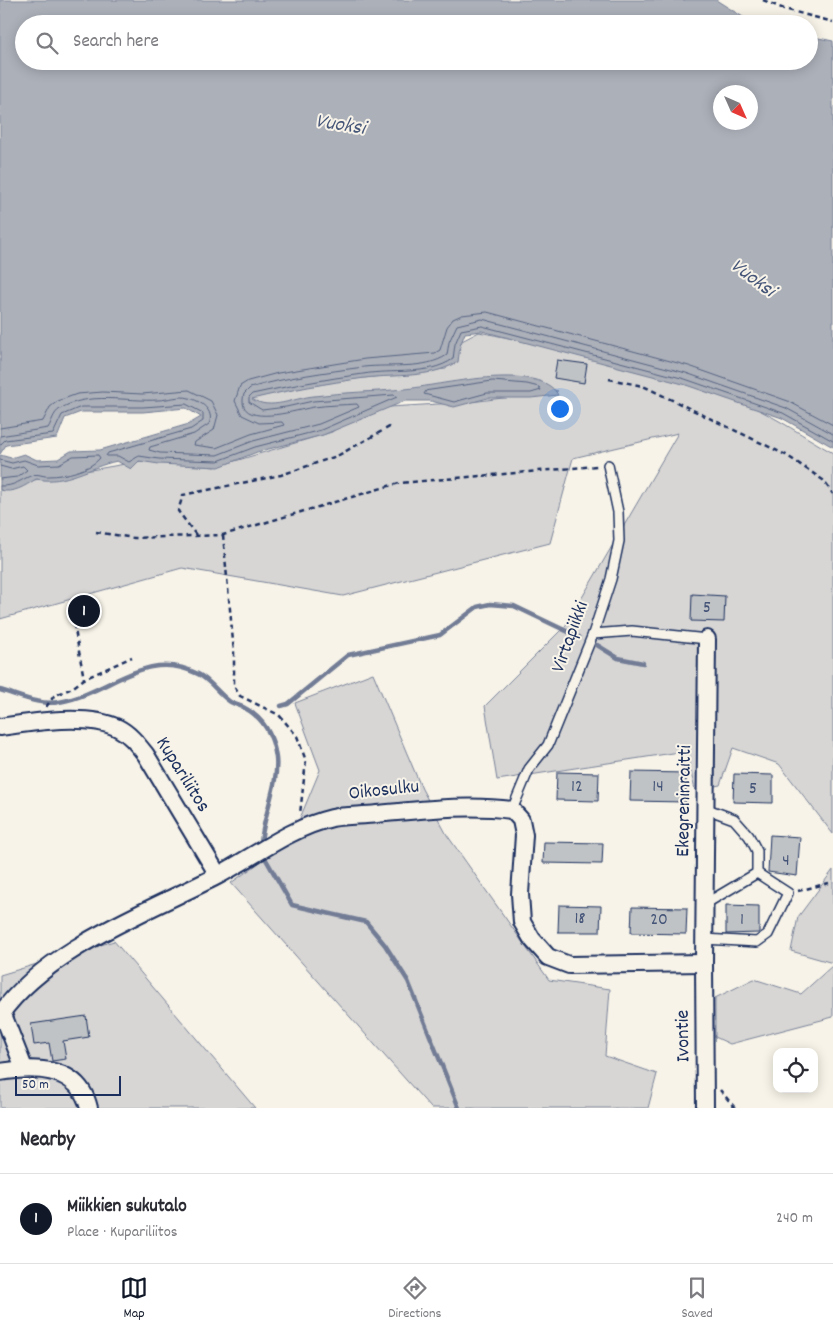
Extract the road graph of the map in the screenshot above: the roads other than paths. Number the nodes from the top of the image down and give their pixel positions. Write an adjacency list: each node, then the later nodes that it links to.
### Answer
1 (608, 466): 2 (lane, Virtapiikki)
2 (593, 634): 3 (lane); 6 (lane, Virtapiikki)
3 (707, 639): 5 (street, Ekegreninraitti)
4 (0, 728): 8 (street, Kupariliitos)
5 (707, 809): 7 (lane); 9 (street, Ekegreninraitti)
6 (512, 810): 8 (street, Oikosulku); 11 (street)
7 (757, 873): 9 (lane); 10 (lane)
8 (218, 875): 12 (street, Oikosulku)
9 (706, 904): 10 (street, Ekegreninraitti)
10 (704, 939): 11 (street, Ekegreninraitti)
11 (704, 963): 16 (street, Ivontie)
12 (1, 1013): 13 (street)
13 (24, 1068): 14 (street); 15 (street)
14 (0, 1072)
15 (89, 1108)
16 (706, 1108)

